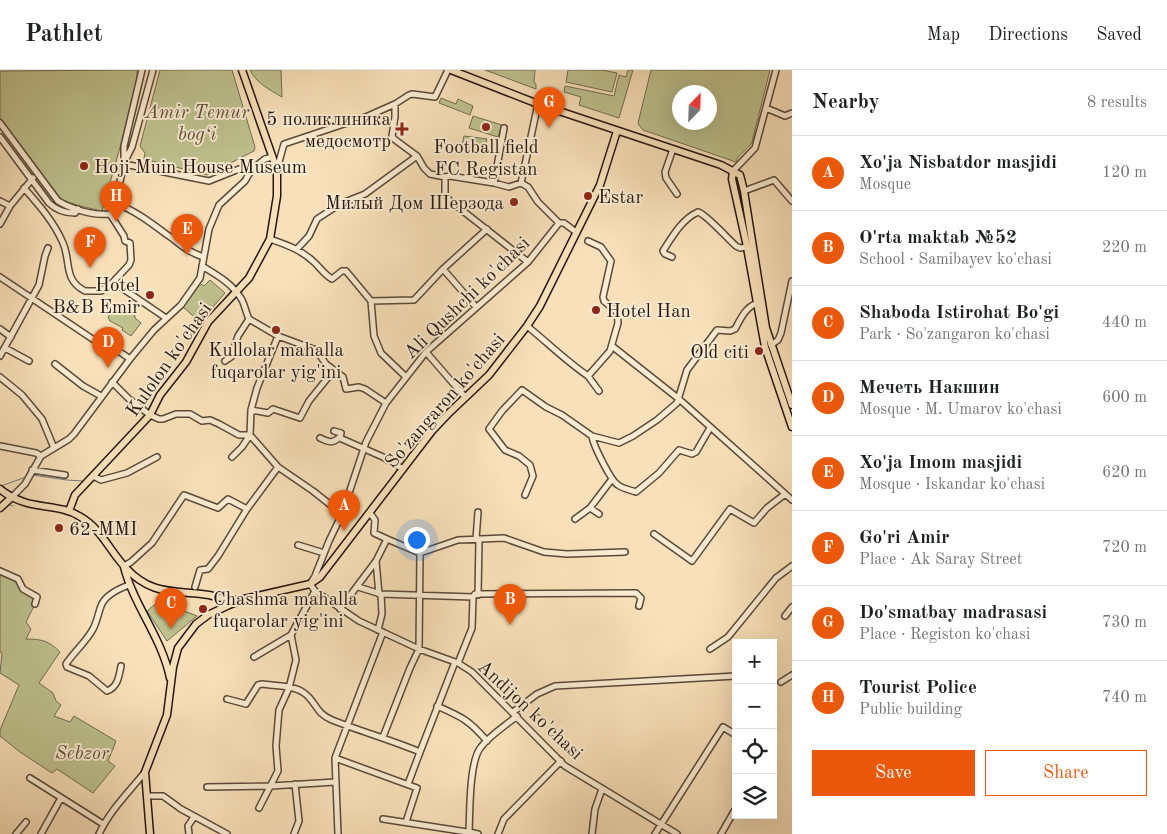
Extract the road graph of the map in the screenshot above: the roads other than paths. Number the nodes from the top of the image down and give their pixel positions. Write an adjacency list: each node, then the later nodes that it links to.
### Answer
1 (142, 70): 17 (street)
2 (153, 70): 17 (street)
3 (449, 70): 6 (street); 7 (main road)
4 (776, 70): 8 (street)
5 (242, 71): 16 (main road, Kulolon ko'chasi)
6 (395, 104): 15 (street); 19 (street)
7 (538, 104): 12 (main road); 27 (street)
8 (766, 108): 9 (street); 20 (street)
9 (792, 113)
10 (0, 123): 22 (street)
11 (504, 128): 26 (street)
12 (617, 131): 14 (main road); 40 (main road, So'zangaron ko'chasi)
13 (0, 137): 24 (street)
14 (673, 149): 20 (main road); 30 (street)
15 (417, 156): 23 (street); 45 (street)
16 (272, 157): 18 (street); 19 (main road, Kulolon ko'chasi)
17 (124, 164): 18 (street); 33 (street)
18 (252, 168): 46 (street)
19 (277, 170): 41 (main road, Kulolon ko'chasi)
20 (733, 171): 29 (main road); 43 (main road)
21 (771, 172): 25 (street)
22 (38, 175): 24 (street); 35 (street)
23 (445, 177): 26 (street); 39 (street)
24 (31, 180): 28 (street); 35 (street)
25 (774, 180): 29 (street); 32 (street)
26 (494, 183): 27 (street)
27 (521, 183): 37 (street)
28 (24, 188): 34 (street); 53 (street)
29 (744, 191): 66 (main road)
30 (677, 194)
31 (0, 201): 34 (street)
32 (792, 201)
33 (115, 203): 36 (street); 46 (street)
34 (10, 206): 38 (street)
35 (78, 209): 36 (street)
36 (110, 214): 53 (street)
37 (559, 223): 40 (street); 48 (street, Ali Qushchi ko'chasi)
38 (0, 224)
39 (487, 229): 48 (street); 50 (street)
40 (576, 232): 62 (main road, So'zangaron ko'chasi)
41 (270, 239): 45 (street); 55 (main road, Kulolon ko'chasi)
42 (588, 241): 67 (street)
43 (747, 247): 47 (street); 58 (main road)
44 (48, 248): 56 (street)
45 (297, 248): 57 (street)
46 (203, 257): 49 (street)
47 (672, 257)
48 (528, 262): 59 (street, Ali Qushchi ko'chasi)
49 (202, 266): 55 (street); 60 (street)
50 (443, 269): 57 (street); 59 (street)
51 (0, 277): 56 (street)
52 (792, 281): 54 (street)
53 (113, 282): 60 (street)
54 (792, 285): 66 (street)
55 (237, 293): 61 (street); 87 (main road, Kulolon ko'chasi)
56 (32, 298): 65 (street); 71 (street)
57 (371, 301): 78 (street)
58 (757, 303): 83 (street); 88 (main road)
59 (476, 308): 69 (street, Ali Qushchi ko'chasi)
60 (166, 318): 71 (street)
61 (249, 319): 64 (street); 73 (street)
62 (527, 326): 76 (street); 82 (main road, So'zangaron ko'chasi)
63 (0, 330): 65 (street)
64 (278, 336): 75 (street); 86 (street)
65 (11, 337): 68 (street)
66 (772, 345): 85 (main road)
67 (612, 346): 76 (street); 83 (street)
68 (5, 348): 70 (street); 72 (street)
69 (426, 352): 78 (street, Ali Qushchi ko'chasi); 82 (street)
70 (0, 356)
71 (130, 359): 79 (street)
72 (29, 360)
73 (225, 361)
74 (55, 364): 81 (street)
75 (334, 370): 84 (street); 86 (street)
76 (588, 376): 80 (street)
77 (0, 377): 96 (street)
78 (406, 377): 84 (street, Ali Qushchi ko'chasi)
79 (112, 382): 81 (street); 87 (street)
80 (599, 391)
81 (101, 396): 96 (street)
82 (465, 397): 102 (main road, So'zangaron ko'chasi)
83 (679, 400): 89 (street); 92 (street)
84 (386, 403): 97 (street, Ali Qushchi ko'chasi)
85 (792, 405)
86 (251, 410): 91 (street)
87 (148, 413): 91 (street); 105 (main road, Kulolon ko'chasi)
88 (792, 427)
89 (710, 428): 106 (street); 109 (street)
90 (334, 430): 94 (street)
91 (250, 435): 100 (street); 101 (street)
92 (592, 436): 106 (street); 108 (street)
93 (320, 438): 94 (street)
94 (340, 438): 97 (street)
95 (0, 446): 98 (street)
96 (54, 448): 98 (street)
97 (364, 449): 102 (street); 118 (street, Ali Qushchi ko'chasi)
98 (41, 456): 103 (street)
99 (156, 457): 105 (street)
100 (232, 457)
101 (278, 467): 114 (street); 118 (street)
102 (403, 468): 117 (main road, So'zangaron ko'chasi)
103 (30, 474): 104 (street); 110 (street)
104 (65, 475)
105 (93, 476): 115 (main road, Kulolon ko'chasi)
106 (612, 479): 113 (street)
107 (0, 489): 110 (main road)
108 (524, 494)
109 (785, 494): 111 (street); 121 (street)
110 (12, 497): 112 (main road); 115 (main road)
111 (792, 500)
112 (0, 508)
113 (590, 508): 119 (street); 120 (street)
114 (246, 509): 129 (street); 135 (street)
115 (69, 511): 129 (main road)
116 (478, 512): 123 (street)
117 (370, 513): 122 (street); 133 (main road, So'zangaron ko'chasi)
118 (342, 514): 126 (street, Ali Qushchi ko'chasi)
119 (599, 514)
120 (575, 519)
121 (654, 534)
122 (387, 539): 127 (street); 128 (street)
123 (478, 539): 125 (street); 127 (street); 141 (street)
124 (298, 545): 126 (street)
125 (625, 552)
126 (324, 553): 133 (street, Ali Qushchi ko'chasi)
127 (420, 553): 140 (street)
128 (376, 561): 136 (street); 138 (street)
129 (124, 566): 132 (main road); 134 (main road)
130 (792, 566): 154 (street)
131 (0, 571): 143 (street)
132 (138, 579): 134 (main road); 139 (main road)
133 (310, 584): 137 (street, Andijon ko'chasi); 142 (main road)
134 (129, 585): 151 (main road); 157 (street)
135 (195, 587)
136 (358, 587): 138 (street); 146 (street)
137 (315, 591): 146 (street, Andijon ko'chasi); 150 (street)
138 (380, 594): 140 (street); 149 (street)
139 (210, 596): 142 (main road); 147 (main road)
140 (419, 596): 141 (street); 153 (street)
141 (476, 596): 144 (street); 156 (street)
142 (244, 599): 147 (main road)
143 (35, 604)
144 (639, 606)
145 (792, 607): 148 (street)
146 (340, 609): 149 (street, Andijon ko'chasi)
147 (216, 612): 152 (main road)
148 (785, 616)
149 (380, 631): 153 (street, Andijon ko'chasi); 166 (street)
150 (291, 635): 155 (street); 162 (street)
151 (157, 642): 152 (main road); 161 (main road)
152 (178, 648): 161 (main road)
153 (419, 649): 156 (street, Andijon ko'chasi); 168 (street)
154 (710, 649)
155 (254, 657)
156 (457, 662): 164 (street); 165 (street, Andijon ko'chasi)
157 (121, 666)
158 (792, 675): 160 (street)
159 (732, 676): 165 (street)
160 (781, 682)
161 (171, 683): 173 (main road)
162 (289, 688): 163 (street); 166 (street); 178 (street)
163 (227, 699)
164 (437, 706): 169 (street); 170 (street)
165 (515, 714): 169 (street); 172 (street, Andijon ko'chasi)
166 (347, 725): 168 (street); 171 (street)
167 (732, 732): 190 (street)
168 (383, 737): 170 (street)
169 (487, 741): 191 (street)
170 (420, 752): 177 (street)
171 (335, 758): 175 (street); 177 (street)
172 (561, 761): 180 (street, Andijon ko'chasi); 202 (street)
173 (145, 772): 181 (main road); 189 (street)
174 (30, 778): 182 (street)
175 (335, 782): 176 (street); 199 (street)
176 (295, 784): 178 (street); 198 (street)
177 (408, 784): 188 (street)
178 (271, 786): 179 (street); 183 (street)
179 (207, 787)
180 (602, 788): 190 (street, Andijon ko'chasi); 203 (street)
181 (147, 796): 185 (street); 195 (main road)
182 (61, 798): 189 (street); 193 (street)
183 (259, 808)
184 (732, 815): 206 (street)
185 (194, 816): 196 (street); 197 (street)
186 (383, 818): 188 (street)
187 (26, 822): 192 (street)
188 (406, 822): 191 (street)
189 (104, 824): 194 (street)
190 (662, 825): 204 (street); 205 (street, Andijon ko'chasi)
191 (468, 833): 200 (street)
192 (16, 834)
193 (41, 834)
194 (99, 834)
195 (150, 834)
196 (189, 834)
197 (228, 834)
198 (294, 834)
199 (338, 834)
200 (478, 834): 201 (street)
201 (483, 834)
202 (498, 834)
203 (592, 834)
204 (655, 834)
205 (677, 834)
206 (721, 834)

